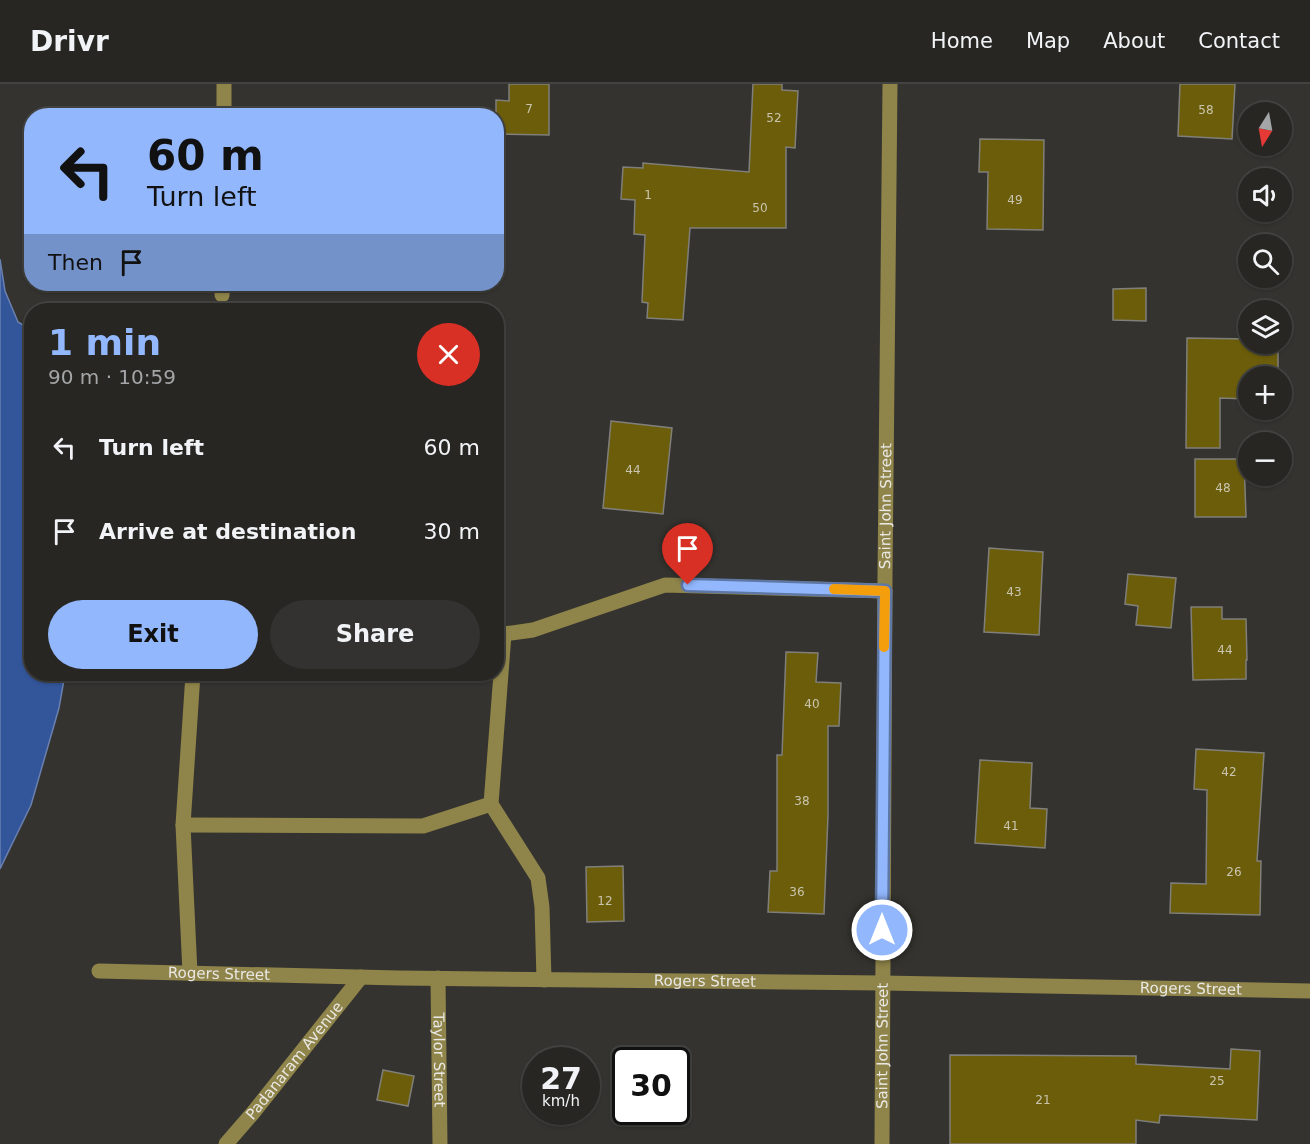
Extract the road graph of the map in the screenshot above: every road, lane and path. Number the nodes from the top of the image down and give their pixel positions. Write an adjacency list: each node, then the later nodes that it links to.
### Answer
1 (224, 84): 3 (street)
2 (890, 84): 4 (street, Saint John Street)
3 (224, 108)
4 (885, 591): 5 (street); 15 (street, Saint John Street)
5 (504, 634)
6 (193, 681): 9 (street)
7 (498, 681): 8 (street)
8 (491, 804): 9 (street); 14 (street)
9 (183, 825): 11 (street)
10 (99, 971): 11 (street, Rogers Street)
11 (190, 973): 12 (street, Rogers Street)
12 (361, 977): 13 (street, Rogers Street); 17 (street, Padanaram Avenue)
13 (438, 978): 14 (street, Rogers Street); 18 (street, Taylor Street)
14 (544, 980): 15 (street, Rogers Street)
15 (883, 983): 16 (street, Rogers Street); 19 (street, Saint John Street)
16 (1310, 991)
17 (226, 1144)
18 (440, 1144)
19 (882, 1144)

